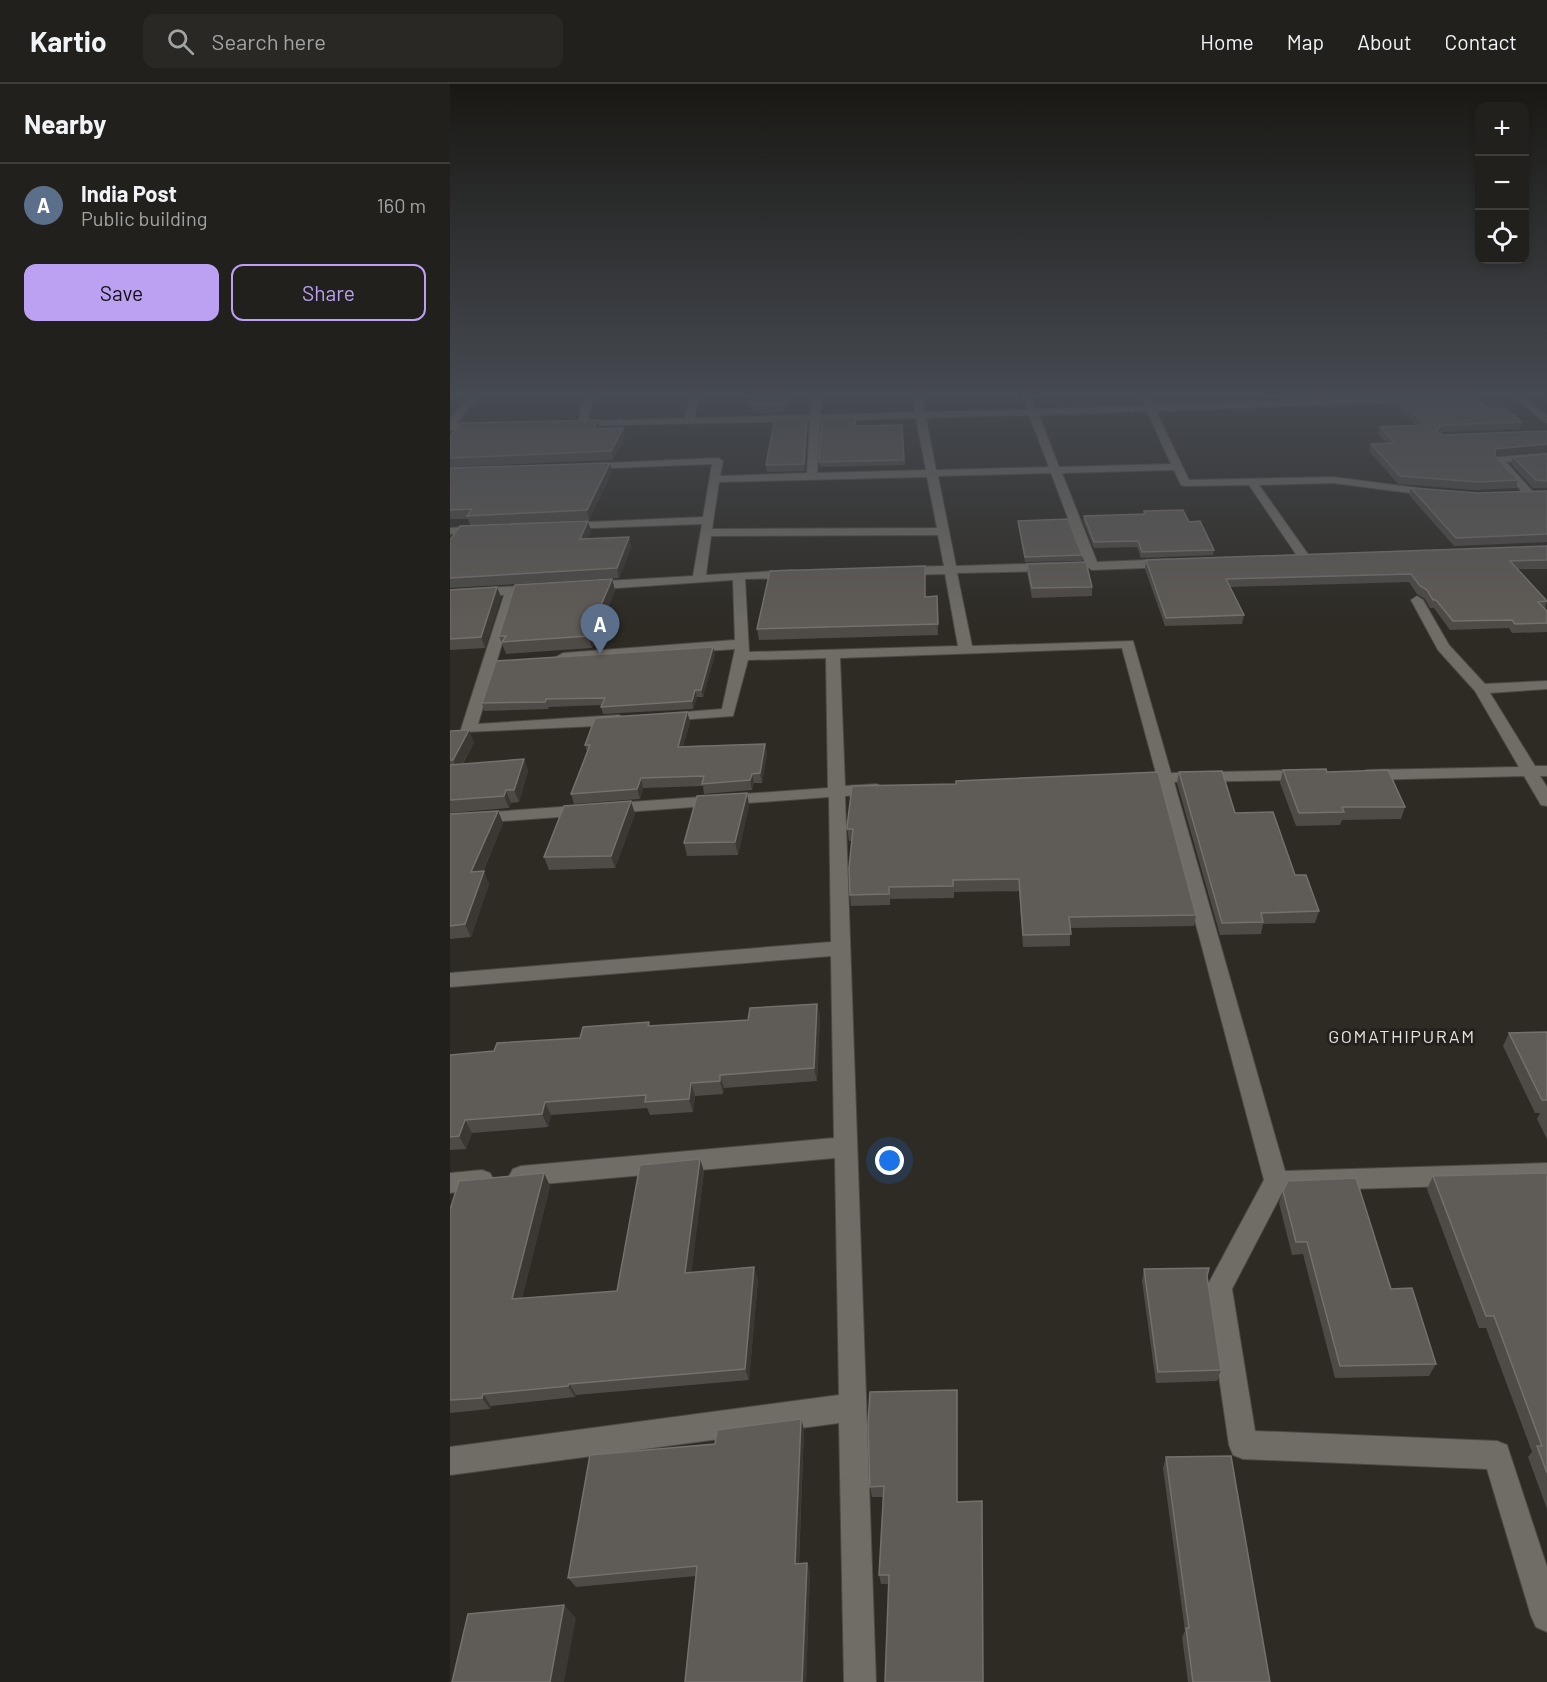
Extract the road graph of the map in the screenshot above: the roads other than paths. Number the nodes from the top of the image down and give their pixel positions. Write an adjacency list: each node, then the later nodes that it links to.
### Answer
1 (716, 472): 9 (street)
2 (812, 472): 8 (street)
3 (931, 472): 4 (street); 8 (street); 17 (street)
4 (948, 472)
5 (1055, 472): 21 (street)
6 (1180, 472): 10 (street)
7 (1511, 472): 12 (street)
8 (812, 476): 9 (street)
9 (714, 479): 13 (street)
10 (1252, 482): 11 (street); 19 (street)
11 (1444, 493)
12 (1509, 494)
13 (708, 520): 14 (street); 18 (street)
14 (555, 526)
15 (497, 529): 16 (street)
16 (450, 531)
17 (943, 531): 18 (street); 22 (street)
18 (706, 533): 26 (street)
19 (1303, 557)
20 (1186, 562): 21 (street)
21 (1080, 566): 22 (street)
22 (950, 569): 23 (street); 33 (street)
23 (891, 571)
24 (809, 574): 25 (street)
25 (739, 576): 26 (street); 32 (street)
26 (699, 579): 27 (street)
27 (571, 587)
28 (547, 588): 29 (street)
29 (512, 590): 30 (street); 32 (street)
30 (450, 594)
31 (1417, 600): 37 (street)
32 (742, 650): 34 (street); 35 (street)
33 (966, 650): 34 (street); 41 (street)
34 (833, 654): 44 (street)
35 (547, 658)
36 (1547, 685): 37 (street)
37 (1481, 689): 38 (street)
38 (1539, 772): 40 (street); 45 (street)
39 (1318, 775): 41 (street)
40 (1353, 775)
41 (1164, 776): 42 (street); 51 (street)
42 (1118, 778)
43 (895, 789): 44 (street)
44 (836, 791): 46 (street); 47 (street)
45 (1547, 801)
46 (450, 820)
47 (840, 948): 48 (street); 49 (street)
48 (450, 980)
49 (845, 1147): 52 (street); 53 (street)
50 (1547, 1173): 51 (street)
51 (1276, 1180): 55 (street)
52 (450, 1183)
53 (853, 1407): 54 (street); 56 (street)
54 (450, 1461)
55 (1547, 1616)
56 (860, 1682)

